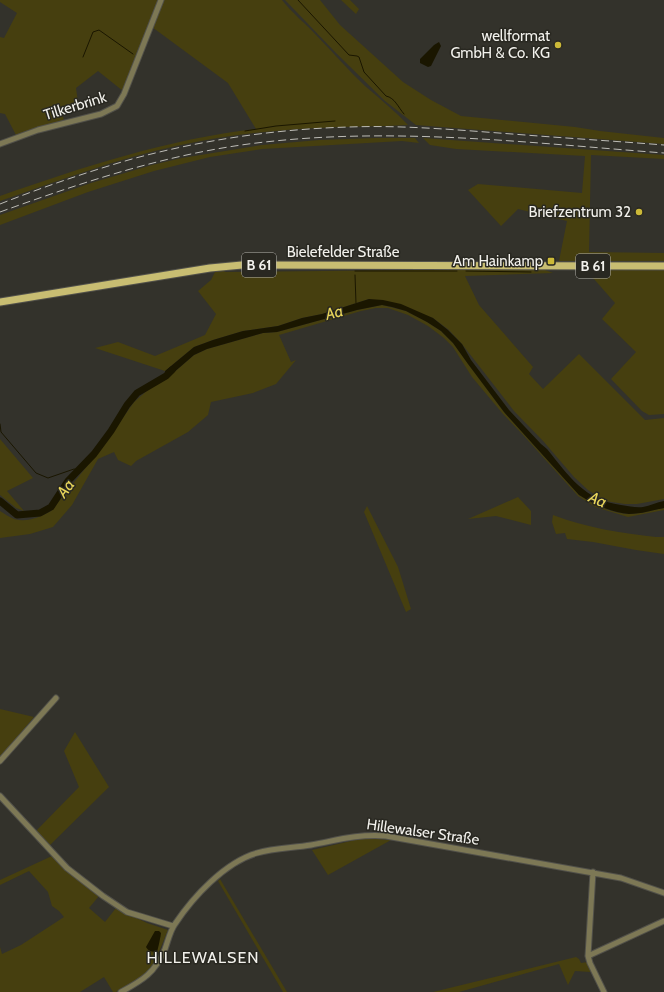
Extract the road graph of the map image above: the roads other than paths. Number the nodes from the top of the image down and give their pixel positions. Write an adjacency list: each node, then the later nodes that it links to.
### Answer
1 (161, 0): 2 (street, Tilkerbrink)
2 (0, 144)
3 (664, 266): 4 (main road, Bielefelder Straße / B 61)
4 (0, 302)
5 (56, 698): 6 (street)
6 (0, 761)
7 (0, 796): 11 (street)
8 (593, 872): 9 (street, Hillewalser Straße); 11 (street, Hillewalser Straße); 12 (street)
9 (664, 893)
10 (664, 921): 12 (street)
11 (173, 926): 13 (street, Hillewalser Straße)
12 (588, 956): 14 (street)
13 (121, 992)
14 (604, 992)

